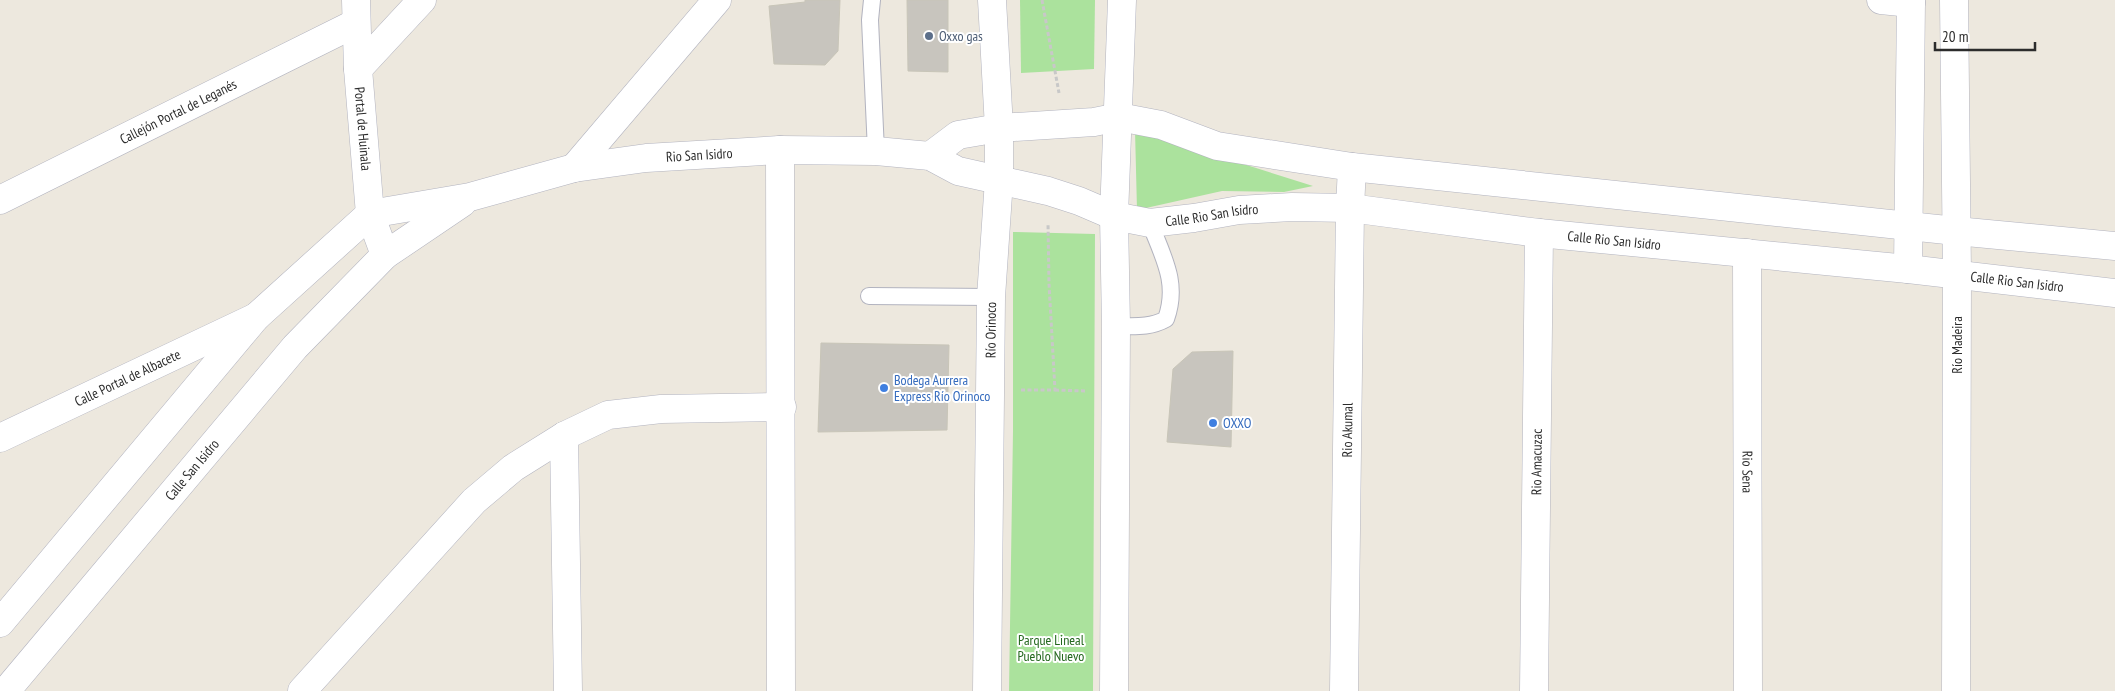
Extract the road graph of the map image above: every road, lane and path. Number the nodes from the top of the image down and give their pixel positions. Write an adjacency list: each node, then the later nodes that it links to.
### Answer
1 (422, 0): 10 (street)
2 (717, 0): 16 (street)
3 (872, 0): 14 (lane)
4 (992, 0): 12 (street, Río Orinoco)
5 (1122, 0): 11 (street)
6 (1881, 0): 8 (street)
7 (1954, 0): 26 (street, Río Madeira)
8 (1912, 2): 25 (street)
9 (356, 12): 10 (street, Portal de Huinala); 20 (street, Callejón Portal de Leganés)
10 (358, 69): 22 (street, Portal de Huinala)
11 (1119, 117): 12 (street); 17 (street); 23 (street)
12 (999, 128): 15 (street); 18 (street, Río Orinoco)
13 (780, 150): 14 (street, Rio San Isidro); 16 (street, Rio San Isidro); 38 (street)
14 (876, 151): 15 (street, Rio San Isidro)
15 (930, 156): 18 (street, Rio San Isidro)
16 (574, 168): 19 (street, Rio San Isidro)
17 (1352, 168): 21 (street, Rio Akumal); 25 (street)
18 (998, 180): 23 (street, Rio San Isidro); 35 (street, Río Orinoco)
19 (470, 197): 22 (street, Rio San Isidro); 30 (street, Rio San Isidro)
20 (0, 200)
21 (1350, 208): 24 (street, Calle Rio San Isidro); 27 (street, Calle Rio San Isidro); 48 (street, Rio Akumal)
22 (370, 214): 30 (street, Portal de Huinala); 36 (street)
23 (1114, 216): 24 (street, Calle Rio San Isidro); 37 (street)
24 (1150, 223): 37 (lane)
25 (1908, 225): 26 (street); 31 (street)
26 (1956, 231): 28 (street); 32 (street, Río Madeira)
27 (1539, 232): 29 (street, Calle Rio San Isidro); 49 (street, Rio Amacuzac)
28 (2115, 246)
29 (1747, 253): 31 (street, Calle Rio San Isidro); 50 (street, Rio Sena)
30 (385, 255): 42 (street, Calle San Isidro)
31 (1908, 269): 32 (street, Calle Rio San Isidro)
32 (1957, 274): 33 (street, Calle Rio San Isidro); 51 (street, Río Madeira)
33 (2115, 293)
34 (869, 296): 35 (lane)
35 (991, 297): 46 (street, Río Orinoco)
36 (256, 317): 40 (street, Calle Portal de Albacete); 41 (street)
37 (1116, 326): 47 (street)
38 (782, 406): 39 (street); 45 (street)
39 (564, 436): 43 (street); 44 (street)
40 (0, 438)
41 (0, 623)
42 (6, 691)
43 (302, 691)
44 (568, 691)
45 (781, 691)
46 (986, 691)
47 (1114, 691)
48 (1344, 691)
49 (1534, 691)
50 (1748, 691)
51 (1956, 691)

